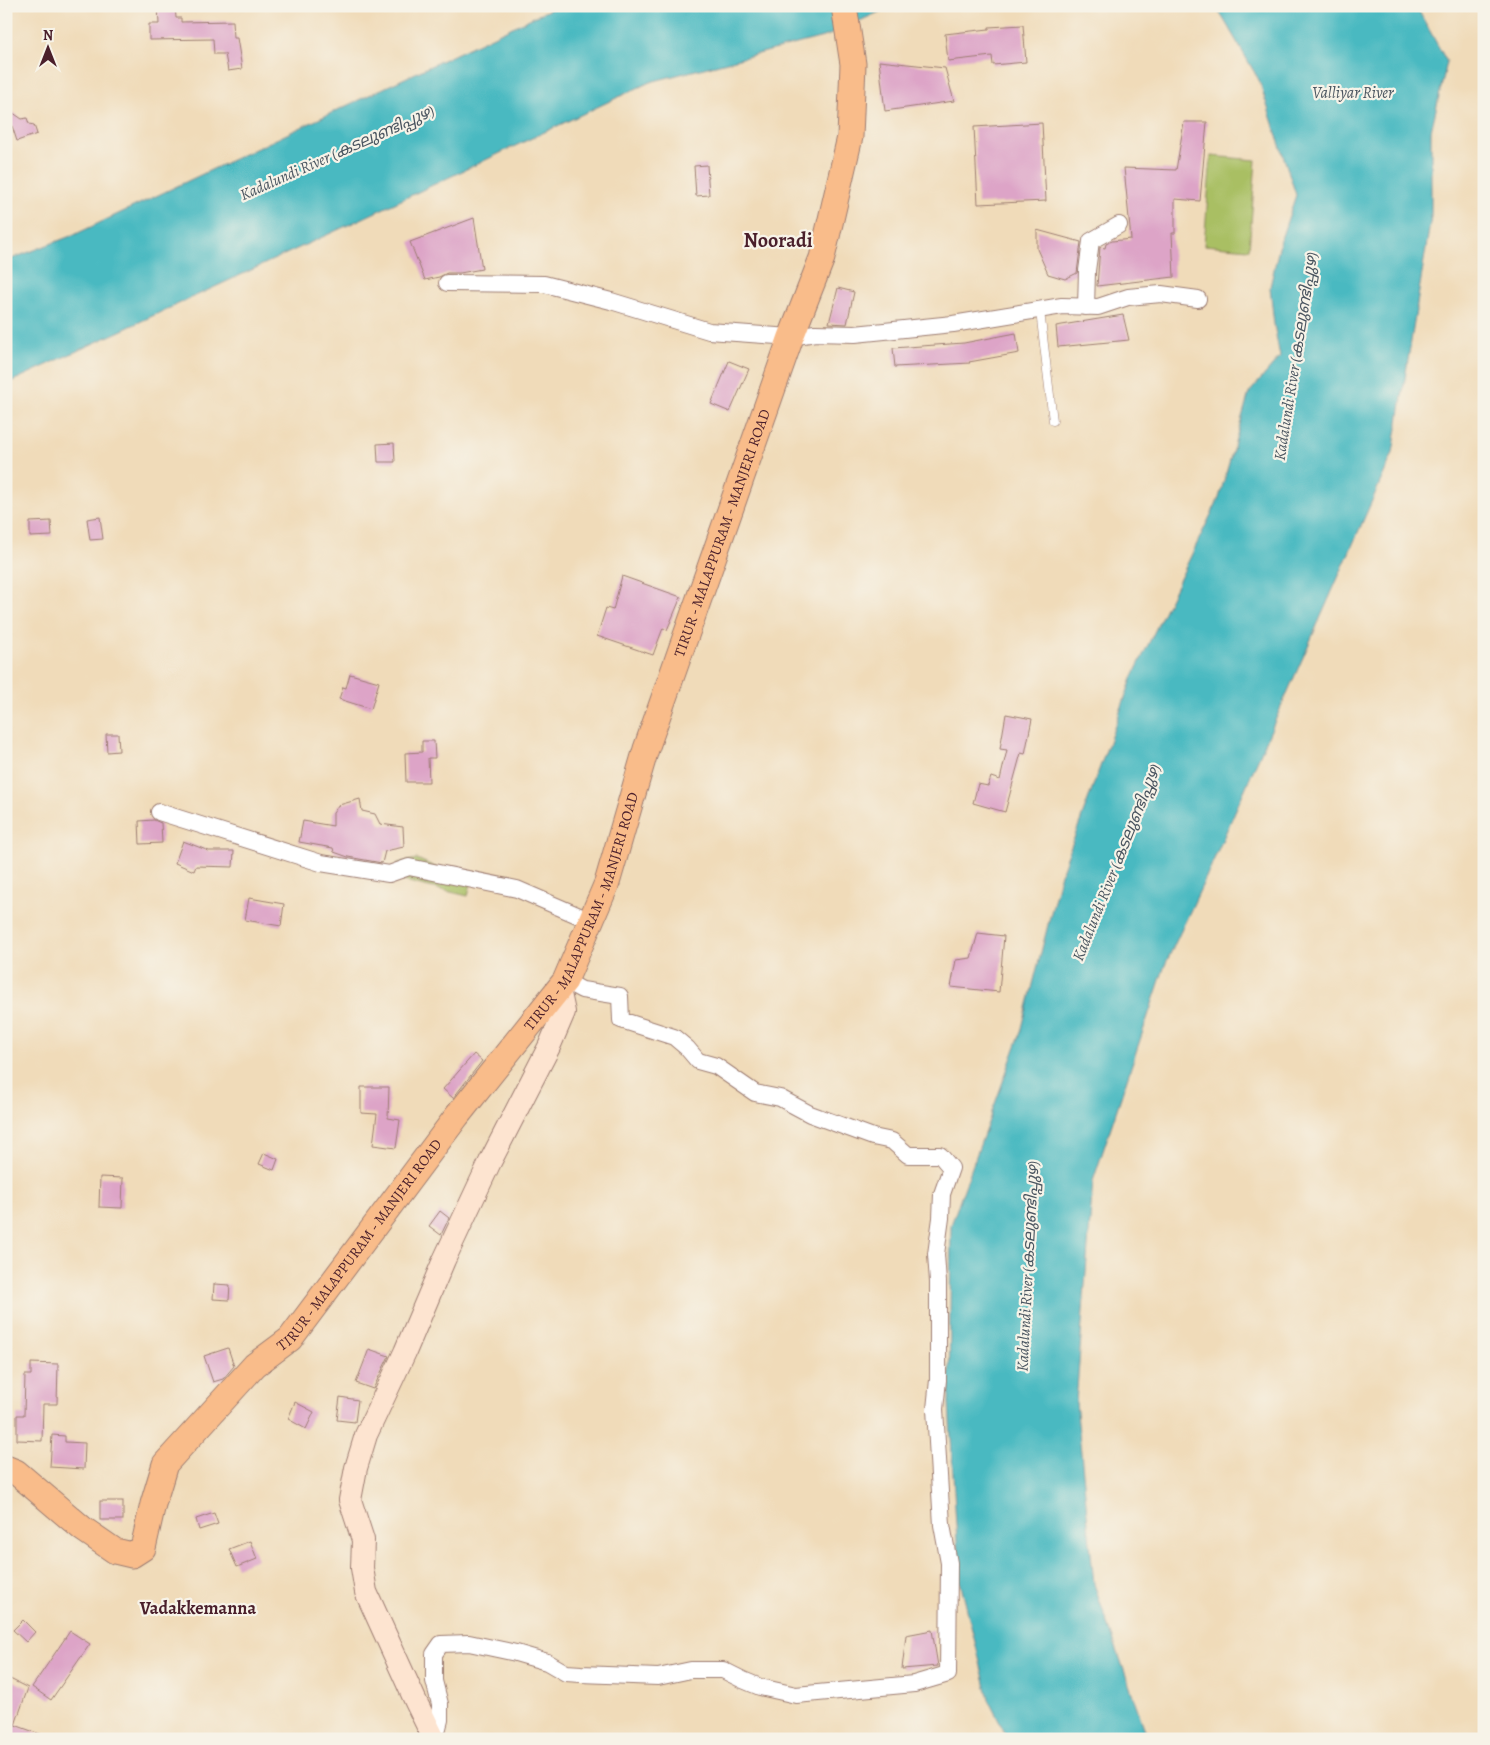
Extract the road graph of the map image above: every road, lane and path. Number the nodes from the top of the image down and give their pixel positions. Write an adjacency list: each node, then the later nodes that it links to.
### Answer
1 (844, 6): 7 (main road, TIRUR - MALAPPURAM - MANJERI ROAD)
2 (1119, 225): 5 (street)
3 (447, 283): 7 (street)
4 (1198, 299): 5 (street)
5 (1086, 307): 6 (street)
6 (1040, 310): 7 (street); 8 (lane)
7 (791, 337): 10 (main road, TIRUR - MALAPPURAM - MANJERI ROAD)
8 (1053, 421)
9 (159, 812): 10 (street)
10 (591, 921): 11 (main road, TIRUR - MALAPPURAM - MANJERI ROAD)
11 (562, 985): 12 (main road, TIRUR - MALAPPURAM - MANJERI ROAD); 13 (main road); 13 (street)
12 (6, 1468)
13 (435, 1739)

